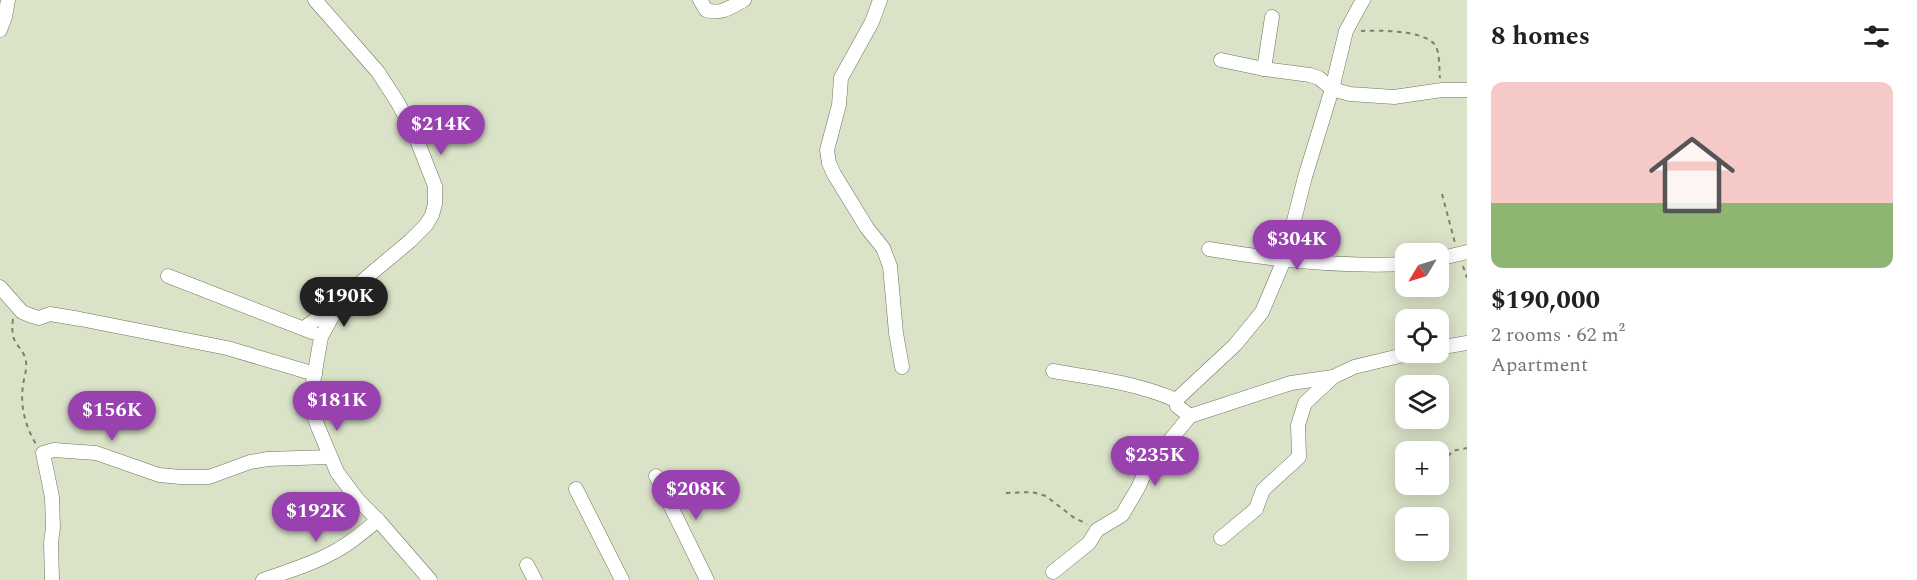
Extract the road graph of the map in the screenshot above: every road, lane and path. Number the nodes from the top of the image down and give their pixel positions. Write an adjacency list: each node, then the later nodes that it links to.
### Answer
1 (8, 0): 8 (street)
2 (315, 0): 22 (street)
3 (700, 0): 4 (street)
4 (744, 0)
5 (880, 0): 29 (street)
6 (1363, 0): 9 (street)
7 (1272, 17): 11 (street)
8 (0, 30)
9 (1346, 31): 12 (street); 13 (path)
10 (1221, 60): 11 (street)
11 (1264, 69): 12 (street)
12 (1332, 90): 13 (street); 18 (street)
13 (1442, 90): 14 (street)
14 (1467, 90)
15 (1442, 194): 17 (path)
16 (1209, 249): 18 (street)
17 (1463, 253)
18 (1284, 260): 19 (street); 35 (street)
19 (1395, 264)
20 (168, 276): 24 (street)
21 (0, 287): 23 (street)
22 (338, 304): 24 (street); 25 (street)
23 (17, 308): 31 (street); 40 (path)
24 (304, 328): 25 (street)
25 (321, 337): 31 (street)
26 (1467, 343): 27 (street)
27 (1449, 346)
28 (1395, 357): 32 (street)
29 (902, 367)
30 (1053, 371): 35 (street)
31 (315, 374): 39 (street)
32 (1333, 377): 33 (street); 34 (street)
33 (1308, 381): 34 (street); 36 (street)
34 (1317, 393): 46 (street)
35 (1176, 400): 36 (street)
36 (1190, 416): 45 (street)
37 (1467, 448): 38 (path)
38 (1449, 455)
39 (329, 457): 40 (street); 44 (street)
40 (43, 458): 49 (street)
41 (656, 476): 54 (street)
42 (576, 489): 53 (street)
43 (1006, 493): 45 (path)
44 (378, 520): 50 (street); 51 (street)
45 (1097, 530): 48 (street)
46 (1221, 538)
47 (527, 565): 52 (street)
48 (1053, 572)
49 (52, 580)
50 (263, 580)
51 (430, 580)
52 (535, 580)
53 (622, 580)
54 (707, 580)

